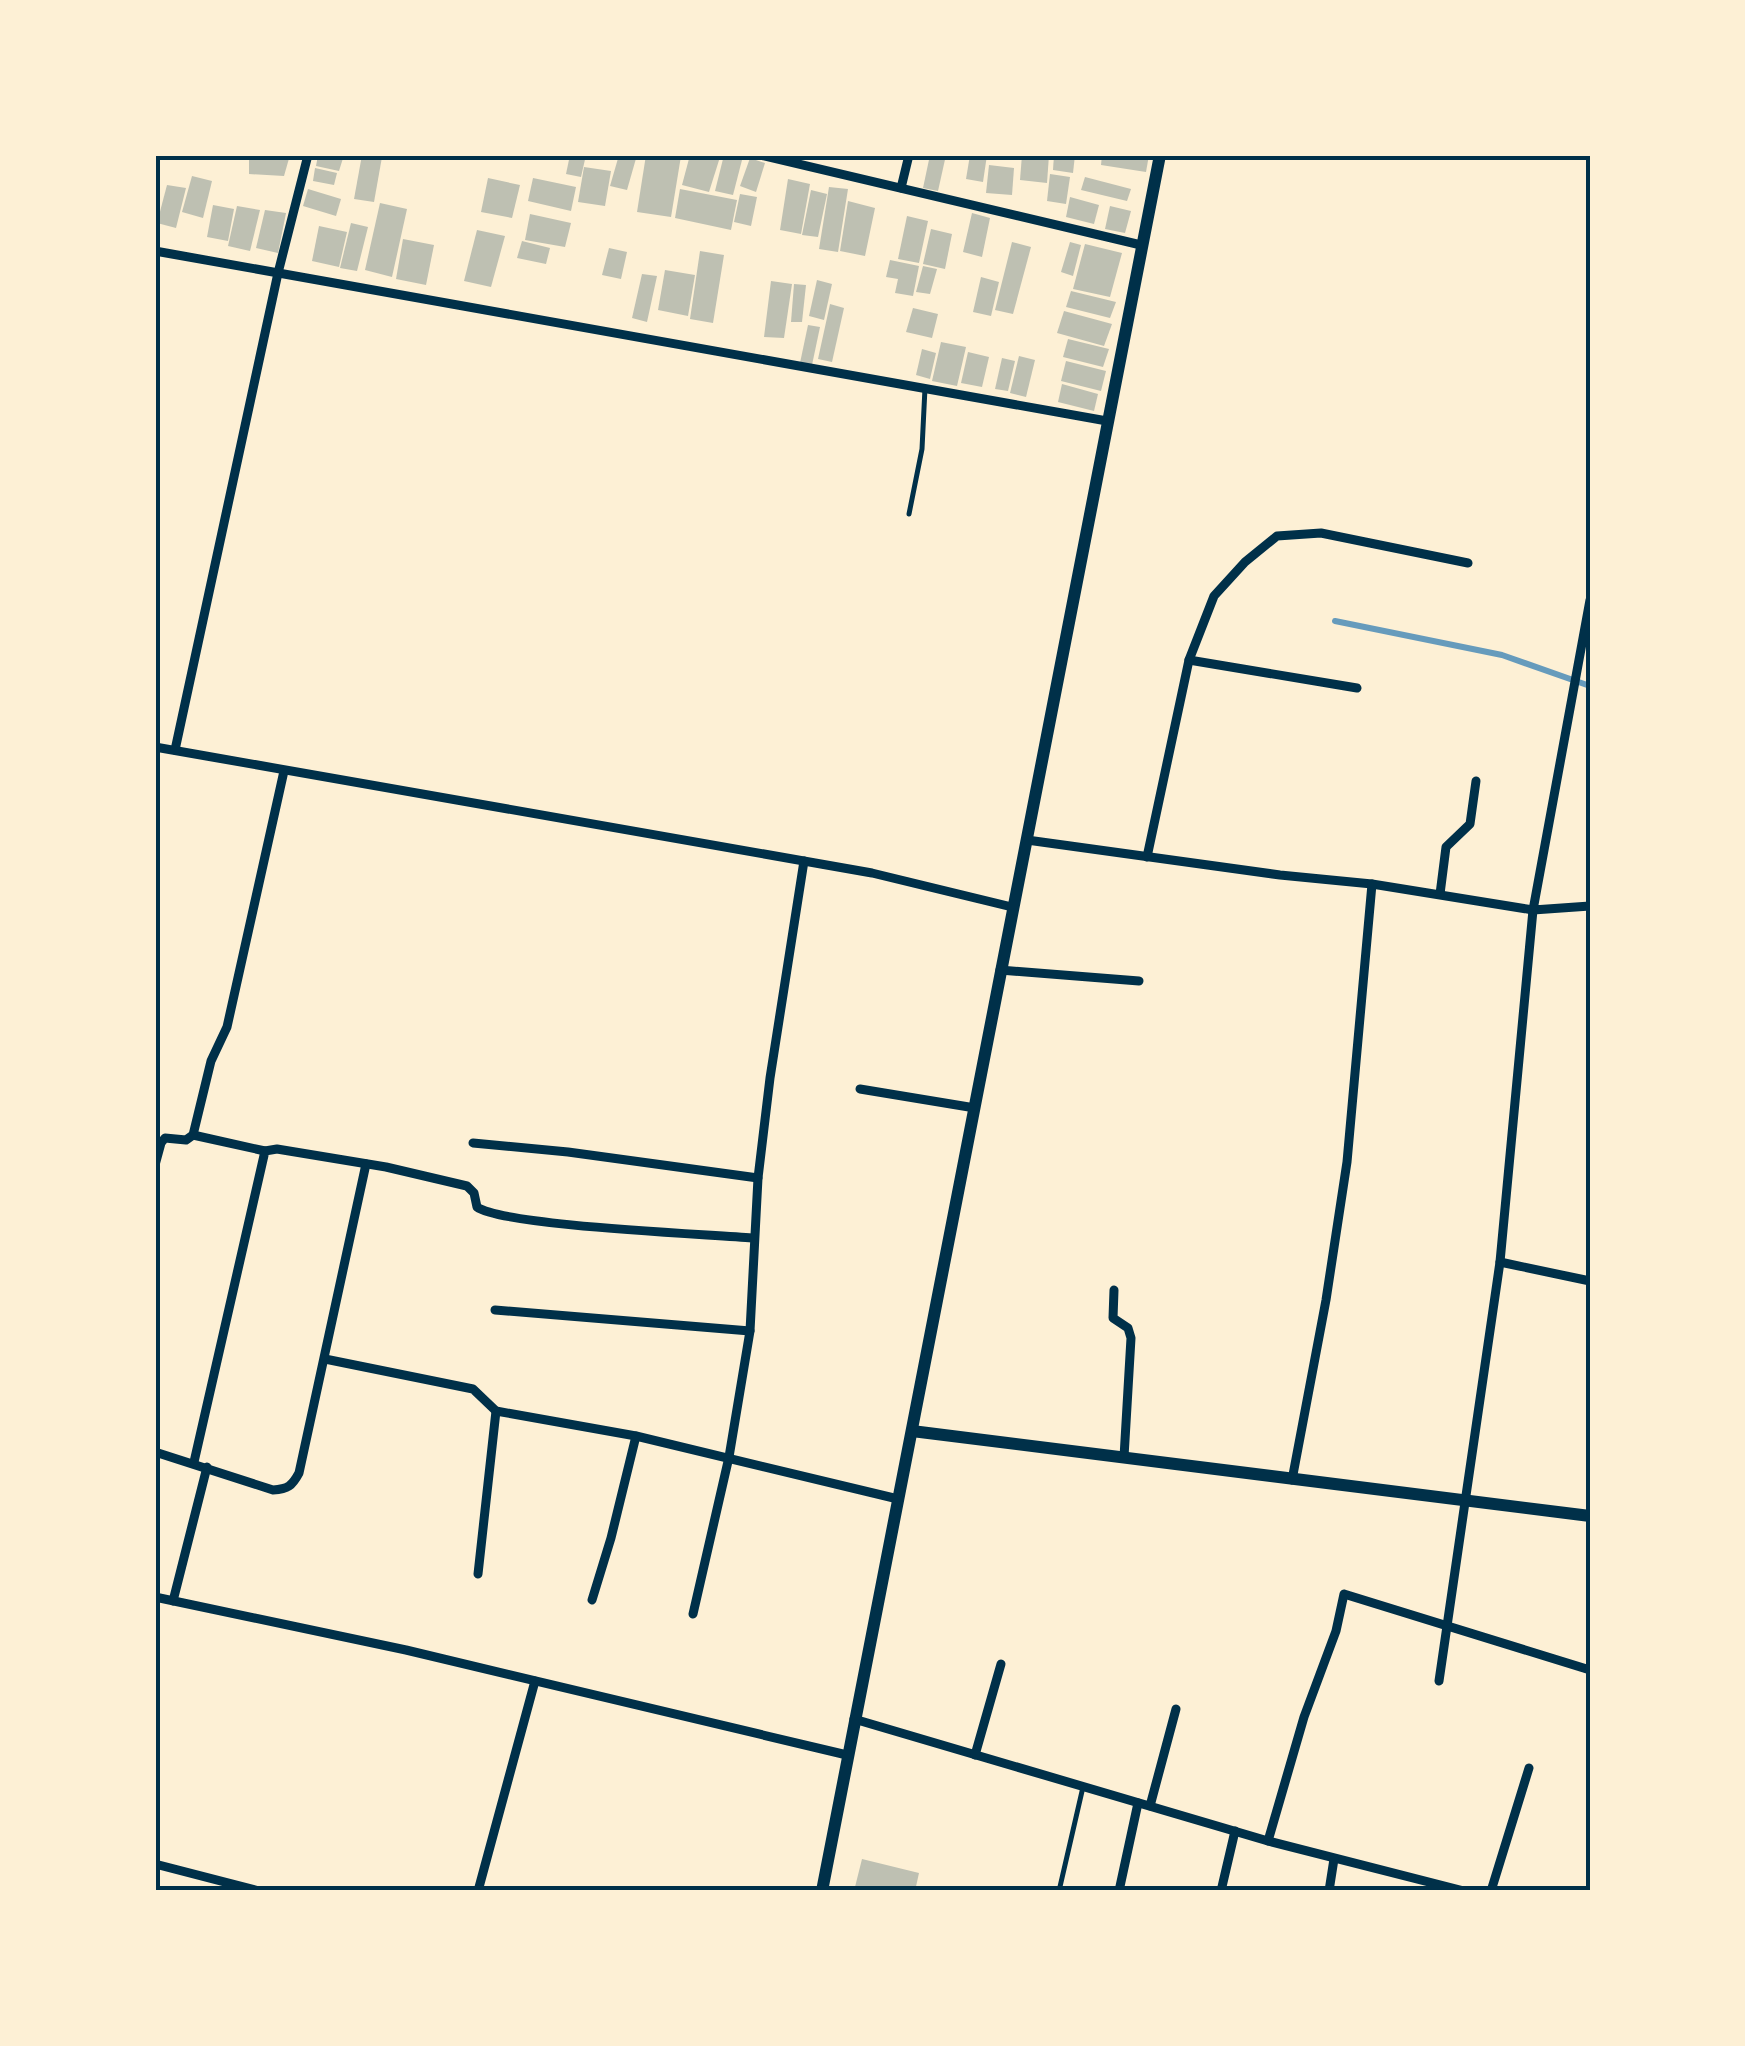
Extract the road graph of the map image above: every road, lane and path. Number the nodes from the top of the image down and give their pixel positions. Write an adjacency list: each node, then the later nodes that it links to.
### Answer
1 (308, 155): 8 (street)
2 (760, 155): 5 (street)
3 (909, 155): 5 (street)
4 (1160, 155): 6 (main road)
5 (901, 188): 6 (street)
6 (1142, 245): 10 (main road)
7 (155, 251): 8 (street)
8 (278, 273): 9 (street); 17 (street)
9 (925, 388): 10 (street); 11 (lane)
10 (1107, 420): 20 (main road)
11 (909, 514)
12 (1468, 562): 14 (street)
13 (1590, 600): 27 (street)
14 (1189, 660): 15 (street); 21 (street)
15 (1357, 688)
16 (155, 747): 17 (street)
17 (175, 750): 18 (street)
18 (284, 771): 22 (street); 32 (street)
19 (1476, 780): 24 (street)
20 (1027, 840): 21 (street); 26 (main road)
21 (1147, 857): 23 (street)
22 (804, 861): 26 (street); 37 (street)
23 (1372, 884): 24 (street); 53 (street)
24 (1440, 894): 27 (street)
25 (1590, 906): 27 (street)
26 (1012, 907): 28 (main road)
27 (1532, 910): 39 (street)
28 (1000, 970): 29 (street); 31 (main road)
29 (1139, 980)
30 (860, 1089): 31 (street)
31 (975, 1108): 46 (main road)
32 (193, 1134): 34 (street); 36 (street)
33 (474, 1143): 37 (street)
34 (265, 1151): 35 (street); 51 (street)
35 (366, 1164): 38 (street); 44 (street)
36 (155, 1165)
37 (758, 1178): 38 (street)
38 (752, 1238): 43 (street)
39 (1500, 1262): 40 (street); 55 (street)
40 (1590, 1281)
41 (1114, 1290): 50 (street)
42 (494, 1310): 43 (street)
43 (750, 1331): 49 (street)
44 (325, 1359): 45 (street); 52 (street)
45 (496, 1410): 47 (street); 57 (street)
46 (912, 1431): 50 (main road); 54 (main road)
47 (636, 1436): 49 (street); 59 (street)
48 (155, 1452): 51 (street)
49 (728, 1457): 54 (street); 61 (street)
50 (1124, 1457): 53 (main road)
51 (194, 1462): 52 (street)
52 (207, 1467): 60 (street)
53 (1292, 1480): 55 (main road)
54 (898, 1499): 68 (main road)
55 (1466, 1501): 56 (main road); 62 (street)
56 (1590, 1516)
57 (478, 1574)
58 (155, 1597): 60 (street)
59 (592, 1600)
60 (173, 1601): 65 (street)
61 (692, 1614)
62 (1448, 1626): 64 (street); 66 (street); 76 (street)
63 (1001, 1664): 70 (street)
64 (1590, 1670)
65 (535, 1680): 69 (street); 80 (street)
66 (1440, 1681)
67 (1176, 1709): 74 (street)
68 (854, 1718): 69 (main road); 70 (street)
69 (847, 1755): 81 (main road)
70 (974, 1755): 72 (street)
71 (1529, 1768): 87 (street)
72 (1083, 1787): 73 (street); 82 (lane)
73 (1138, 1803): 74 (street); 83 (street)
74 (1150, 1806): 75 (street)
75 (1235, 1831): 76 (street); 84 (street)
76 (1268, 1841): 77 (street)
77 (1334, 1858): 85 (street); 86 (street)
78 (155, 1864): 79 (street)
79 (259, 1891)
80 (478, 1891)
81 (822, 1891)
82 (1060, 1891)
83 (1119, 1891)
84 (1220, 1891)
85 (1329, 1891)
86 (1464, 1891)
87 (1491, 1891)

